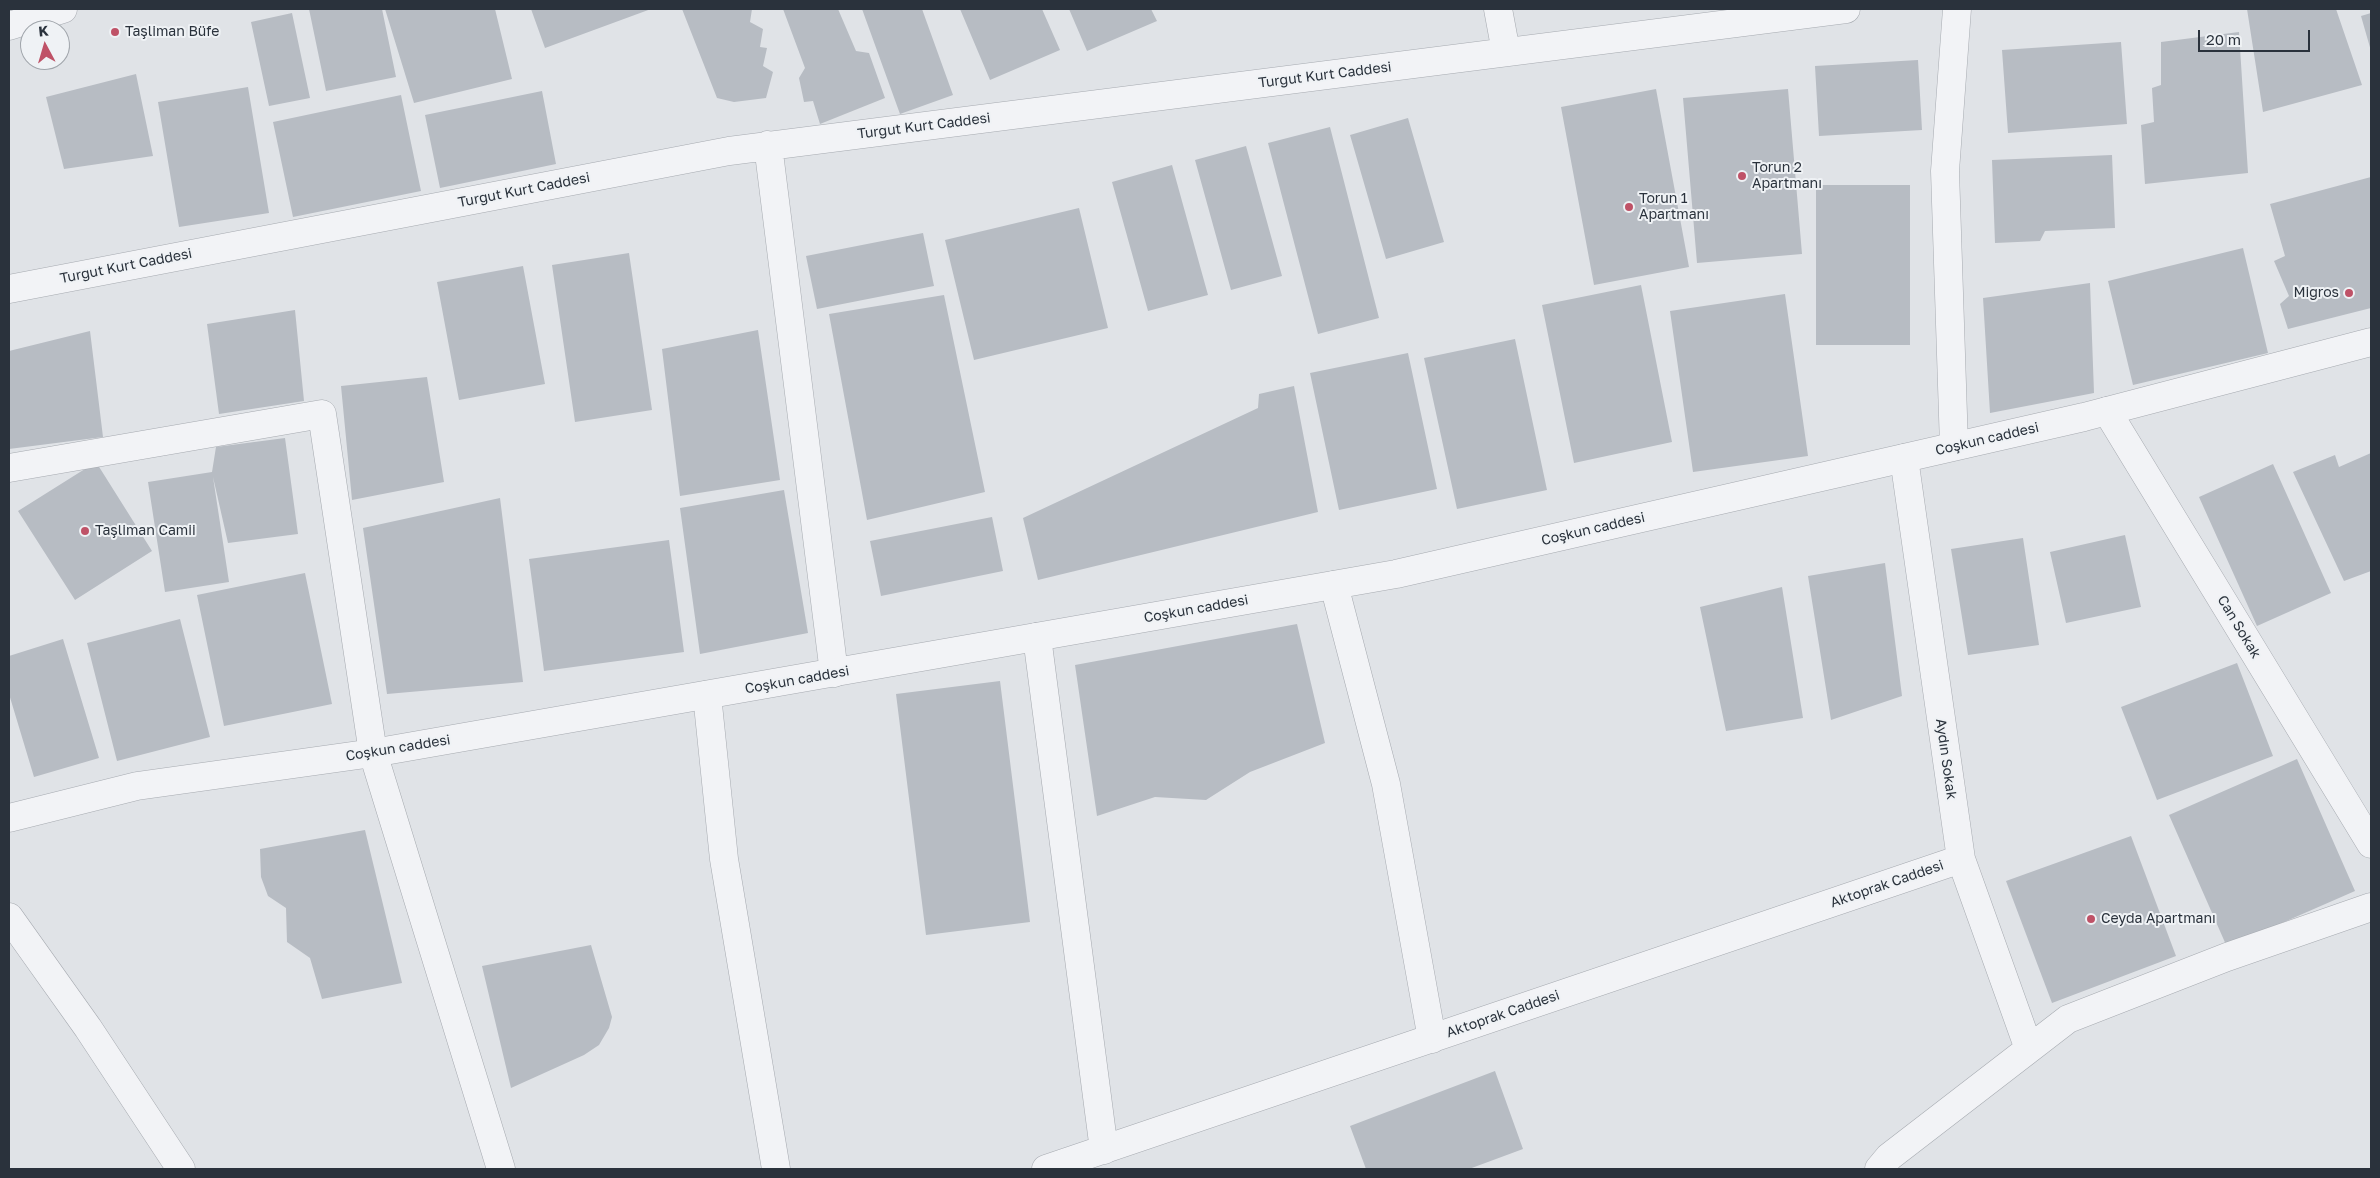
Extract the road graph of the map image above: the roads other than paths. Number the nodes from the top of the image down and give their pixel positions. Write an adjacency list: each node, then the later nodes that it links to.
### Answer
1 (63, 9): 5 (street)
2 (1498, 9): 6 (street)
3 (1846, 9): 6 (street, Turgut Kurt Caddesi)
4 (1957, 9): 11 (street)
5 (9, 26)
6 (1506, 52): 7 (street, Turgut Kurt Caddesi)
7 (768, 145): 8 (street, Turgut Kurt Caddesi); 16 (street)
8 (9, 289)
9 (2371, 342): 10 (street, Coşkun caddesi)
10 (2107, 411): 11 (street, Coşkun caddesi); 20 (street, Can Sokak)
11 (1954, 446): 12 (street, Coşkun caddesi)
12 (1904, 458): 14 (street, Coşkun caddesi); 21 (street, Aydın Sokak)
13 (9, 468): 18 (street)
14 (1334, 585): 15 (street, Coşkun caddesi); 24 (street)
15 (1037, 637): 16 (street, Coşkun caddesi); 26 (street)
16 (834, 673): 17 (street, Coşkun caddesi)
17 (707, 695): 18 (street, Coşkun caddesi); 29 (street)
18 (374, 753): 19 (street, Coşkun caddesi); 28 (street)
19 (9, 818)
20 (2371, 844)
21 (1961, 859): 24 (street, Aktoprak Caddesi); 25 (street, Aydın Sokak)
22 (2371, 907): 25 (street)
23 (9, 917): 27 (street)
24 (1432, 1039): 26 (street, Aktoprak Caddesi)
25 (2029, 1049): 31 (street)
26 (1104, 1150): 30 (street, Aktoprak Caddesi)
27 (181, 1169)
28 (500, 1169)
29 (776, 1169)
30 (1046, 1169)
31 (1878, 1169)

